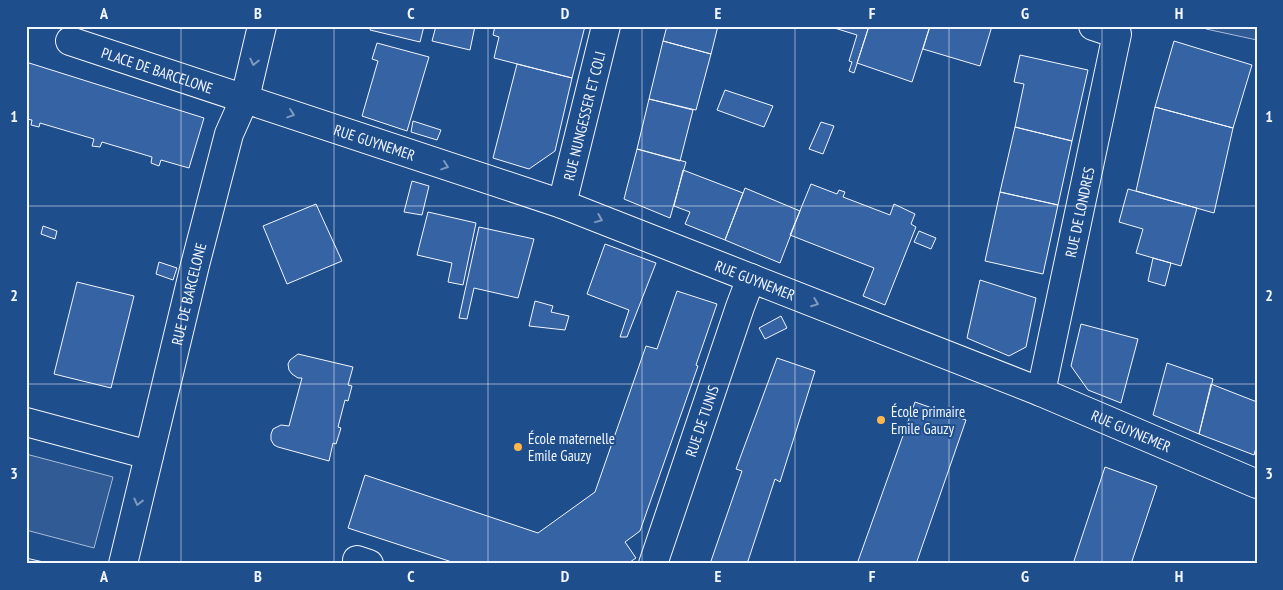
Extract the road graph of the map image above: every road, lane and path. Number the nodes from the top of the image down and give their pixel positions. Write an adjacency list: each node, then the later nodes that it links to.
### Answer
1 (262, 26): 5 (street, RUE DE BARCELONE, one-way to 5)
2 (606, 26): 6 (street, RUE NUNGESSER ET COLI)
3 (1110, 29): 8 (street, RUE DE LONDRES)
4 (70, 41): 5 (street, PLACE DE BARCELONE)
5 (245, 98): 6 (street, RUE GUYNEMER, one-way to 6); 10 (street, RUE DE BARCELONE)
6 (562, 204): 7 (street, RUE GUYNEMER, one-way to 7)
7 (751, 278): 8 (street, RUE GUYNEMER, one-way to 8); 13 (street, RUE DE TUNIS)
8 (1041, 392): 11 (street, RUE GUYNEMER)
9 (26, 422): 10 (street)
10 (148, 455): 12 (street, RUE DE BARCELONE, one-way to 12)
11 (1257, 484)
12 (122, 564)
13 (653, 564)

